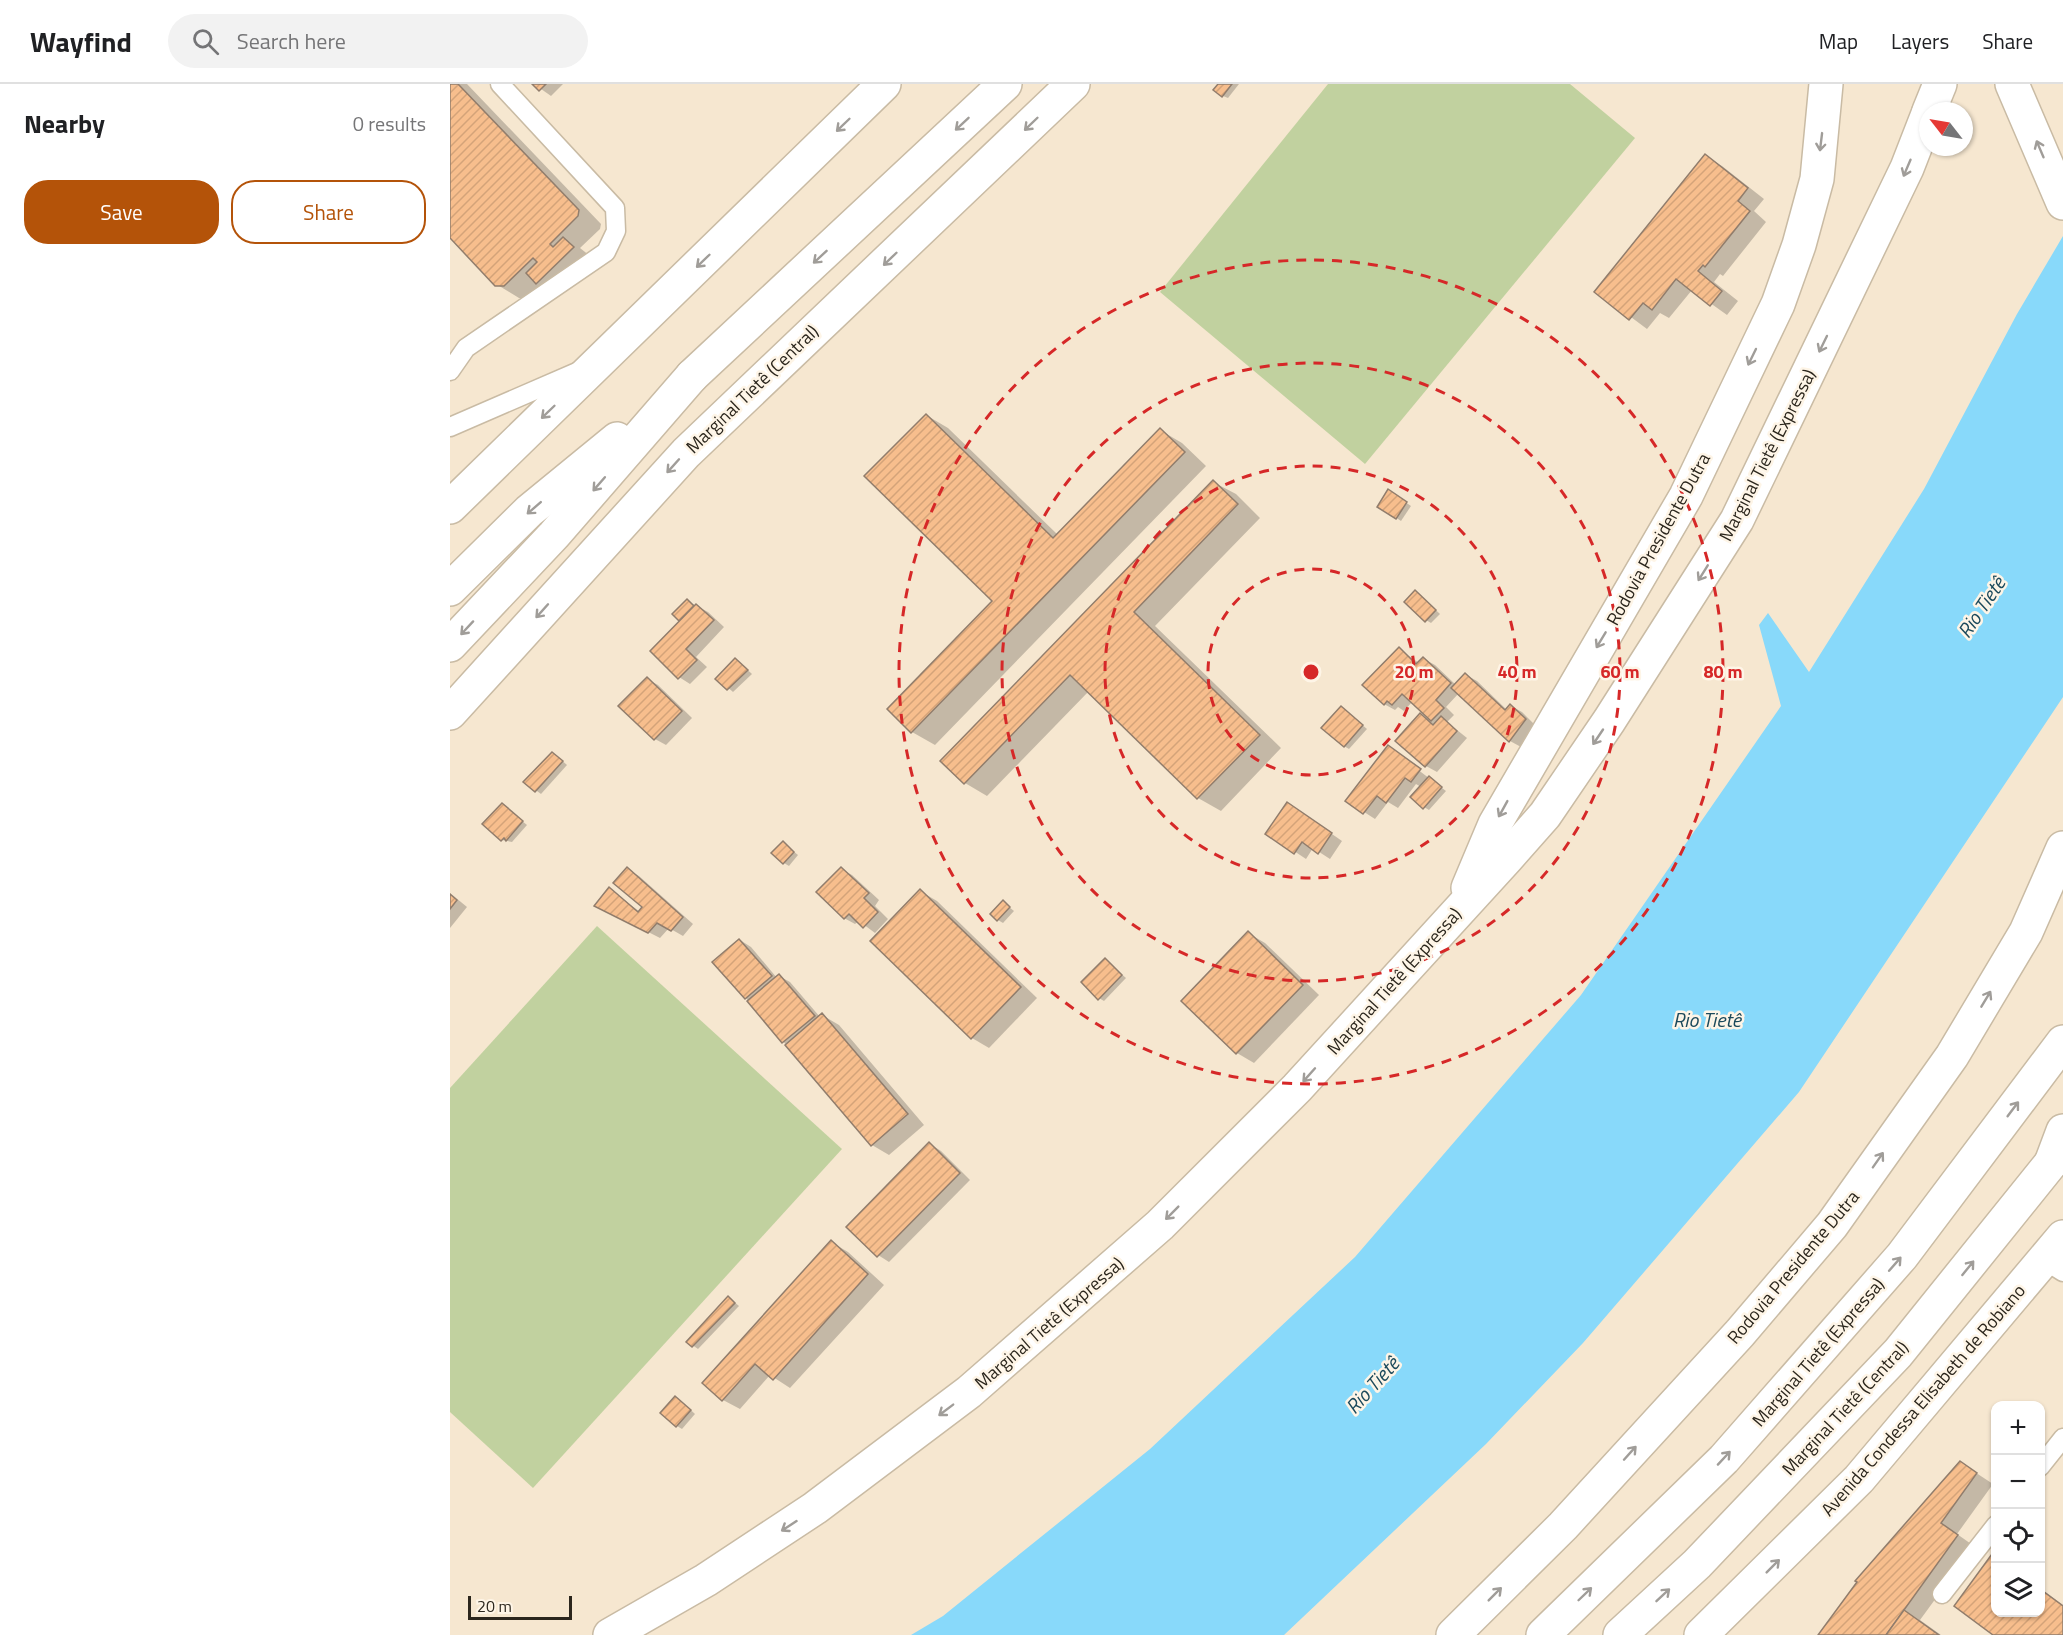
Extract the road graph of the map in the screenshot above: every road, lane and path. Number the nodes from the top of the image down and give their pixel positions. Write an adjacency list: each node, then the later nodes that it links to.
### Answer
1 (500, 84): 12 (lane)
2 (884, 84): 11 (highway, one-way to 11)
3 (1005, 84): 13 (highway, one-way to 13)
4 (1073, 84): 18 (highway, Marginal Tietê (Central), one-way to 18)
5 (1826, 84): 20 (highway, Rodovia Presidente Dutra, one-way to 20)
6 (1940, 84): 8 (highway, Marginal Tietê (Expressa))
7 (2012, 84): 10 (highway, one-way to 7)
8 (1933, 102)
9 (1919, 137): 20 (highway, Marginal Tietê (Expressa), one-way to 20)
10 (2063, 202)
11 (601, 362): 14 (lane); 15 (highway, one-way to 15)
12 (450, 371)
13 (692, 376): 16 (highway, one-way to 16); 17 (highway, one-way to 17)
14 (450, 427)
15 (450, 507)
16 (450, 590)
17 (450, 645)
18 (450, 713)
19 (2063, 848): 30 (highway, Rodovia Presidente Dutra, one-way to 19)
20 (1461, 907): 29 (highway, Marginal Tietê (Expressa), one-way to 29)
21 (2063, 1042): 31 (highway, Marginal Tietê (Expressa), one-way to 21)
22 (2063, 1131): 23 (highway, Marginal Tietê (Central))
23 (2057, 1155): 32 (highway, Marginal Tietê (Central), one-way to 23)
24 (2057, 1257): 33 (highway, Avenida Condessa Elisabeth de Robiano, one-way to 24)
25 (2063, 1438): 26 (lane)
26 (2045, 1461)
27 (1991, 1530): 28 (lane)
28 (1942, 1594)
29 (610, 1635)
30 (1453, 1635)
31 (1543, 1635)
32 (1620, 1635)
33 (1701, 1635)

